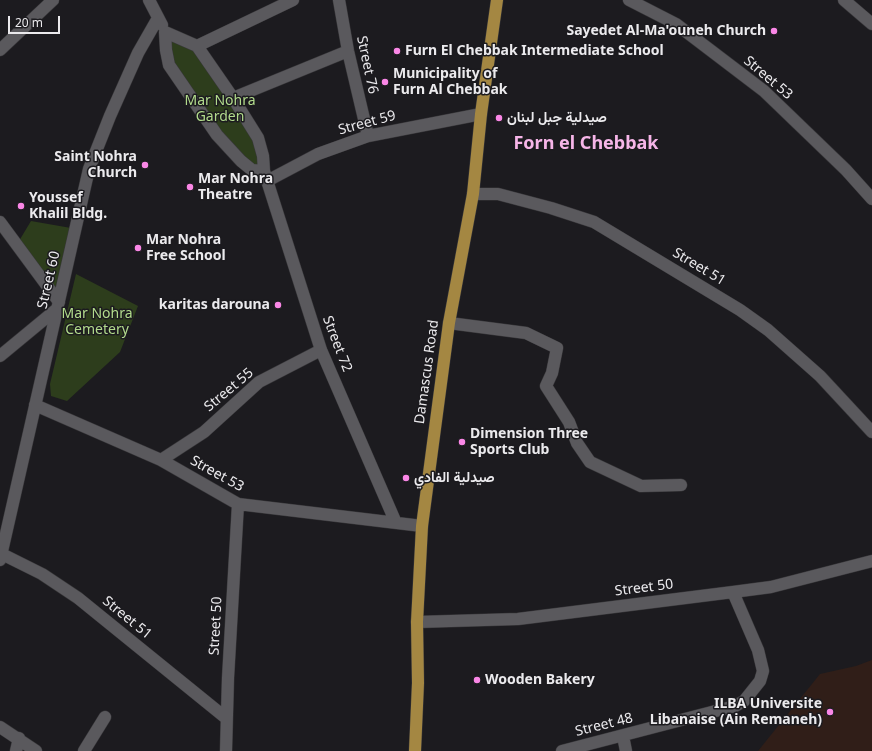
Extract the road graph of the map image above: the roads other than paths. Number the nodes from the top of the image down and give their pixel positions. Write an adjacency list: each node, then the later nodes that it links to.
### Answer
1 (53, 0): 12 (street)
2 (148, 0): 8 (street)
3 (294, 0): 11 (street)
4 (339, 0): 13 (street, Street 76)
5 (497, 0): 15 (main road, Damascus Road)
6 (629, 0): 19 (street, Street 53)
7 (844, 0): 9 (street)
8 (158, 18): 10 (street); 21 (street, Street 60)
9 (872, 24)
10 (165, 32): 11 (street); 17 (street)
11 (197, 46): 14 (street, Street 72)
12 (0, 50)
13 (348, 51): 14 (street); 16 (street, Street 76)
14 (233, 98): 17 (street, Street 72)
15 (481, 114): 16 (street, Street 59); 18 (main road, Damascus Road)
16 (368, 136): 17 (street, Street 59)
17 (265, 176): 23 (street, Street 72)
18 (473, 194): 22 (main road, Damascus Road); 26 (street, Street 51)
19 (872, 200)
20 (0, 222): 21 (street)
21 (59, 305): 24 (street); 25 (street, Street 60)
22 (449, 323): 28 (street); 31 (main road, Damascus Road)
23 (321, 350): 27 (street, Street 55); 30 (street, Street 72)
24 (0, 356)
25 (35, 405): 27 (street, Street 53); 32 (street, Street 60)
26 (872, 432)
27 (161, 460): 29 (street, Street 53)
28 (681, 485)
29 (238, 504): 30 (street, Street 53); 37 (street, Street 50)
30 (396, 523): 31 (street, Street 53)
31 (422, 526): 35 (main road, Damascus Road)
32 (0, 556): 37 (street, Street 51)
33 (872, 561): 34 (street, Street 50)
34 (733, 592): 35 (street, Street 50); 39 (street, Street 48)
35 (417, 622): 45 (main road, Damascus Road)
36 (105, 717): 43 (street)
37 (226, 718): 44 (street, Street 50)
38 (0, 727): 40 (street)
39 (622, 736): 46 (street, Street 48); 47 (street)
40 (19, 738): 41 (street); 42 (street)
41 (16, 751)
42 (36, 751)
43 (84, 751)
44 (226, 751)
45 (415, 751)
46 (562, 751)
47 (626, 751)

